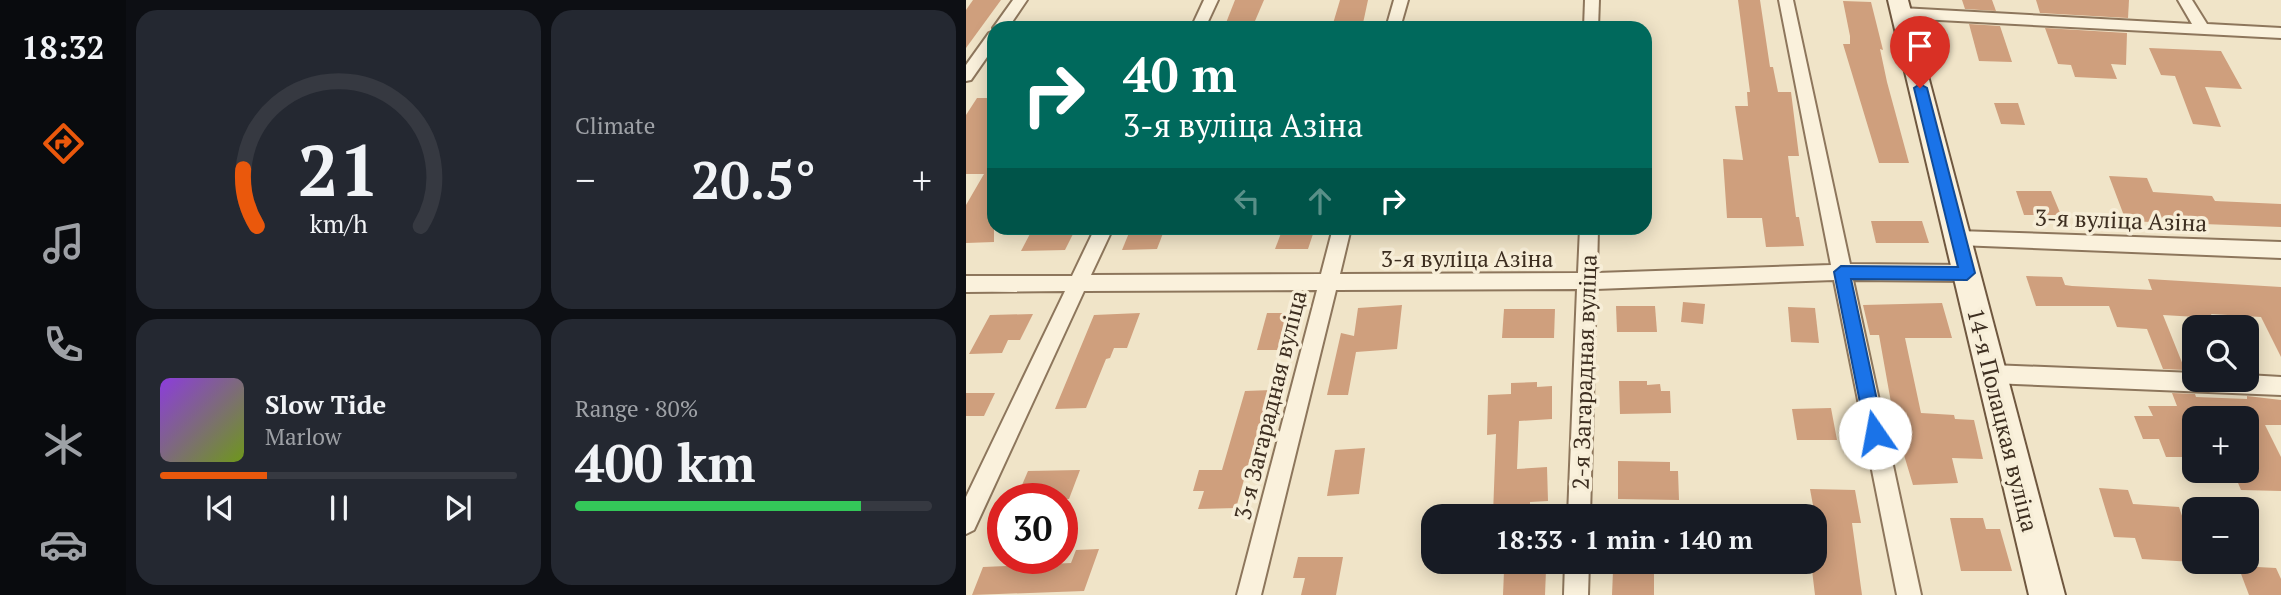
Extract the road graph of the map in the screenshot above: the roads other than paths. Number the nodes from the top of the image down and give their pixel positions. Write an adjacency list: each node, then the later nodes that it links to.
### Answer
1 (1020, 0): 8 (street)
2 (1211, 0): 9 (street)
3 (1401, 0): 10 (street)
4 (1592, 0): 11 (street)
5 (1786, 0): 21 (street)
6 (2185, 0): 12 (street)
7 (1899, 6): 12 (street); 19 (main road, 14-я Полацкая вуліца)
8 (1005, 21)
9 (1201, 21)
10 (1395, 21)
11 (1591, 21)
12 (2203, 30): 13 (street)
13 (2281, 33)
14 (987, 46): 15 (street)
15 (966, 76)
16 (1101, 235): 26 (street)
17 (1340, 235): 24 (street, 3-я Загарадная вуліца)
18 (1589, 235): 23 (street, 2-я Загарадная вуліца)
19 (1958, 238): 20 (street, 3-я вуліца Азіна); 22 (main road, 14-я Полацкая вуліца)
20 (2281, 250)
21 (1841, 272): 22 (street, 3-я вуліца Азіна); 23 (street, 3-я вуліца Азіна); 34 (street)
22 (1967, 273): 27 (main road, 14-я Полацкая вуліца)
23 (1588, 281): 24 (street, 3-я вуліца Азіна); 29 (street, 2-я Загарадная вуліца)
24 (1328, 283): 26 (street, 3-я вуліца Азіна); 32 (street, 3-я Загарадная вуліца)
25 (966, 284): 26 (street, 3-я вуліца Азіна)
26 (1077, 284): 30 (street)
27 (1991, 374): 28 (street); 35 (main road, 14-я Полацкая вуліца)
28 (2281, 386)
29 (1579, 504)
30 (966, 522)
31 (1577, 574): 33 (street)
32 (1249, 595)
33 (1576, 595)
34 (1909, 595)
35 (2047, 595)

